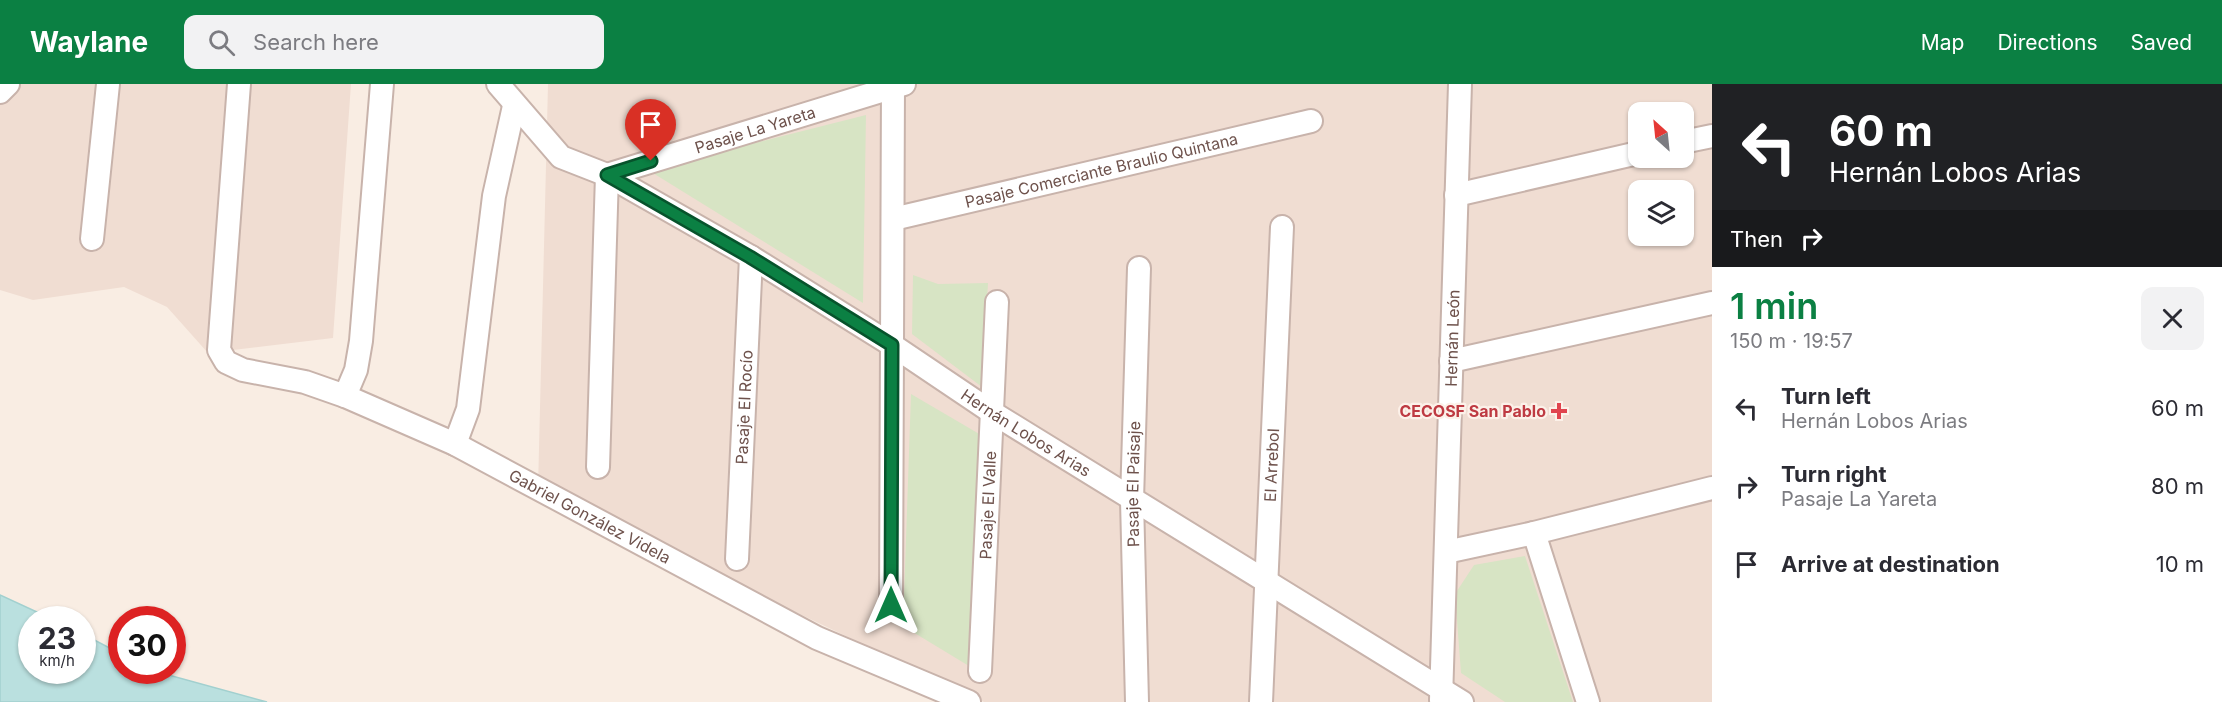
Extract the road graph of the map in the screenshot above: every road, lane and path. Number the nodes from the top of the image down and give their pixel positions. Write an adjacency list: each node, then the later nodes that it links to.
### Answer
1 (8, 84): 8 (street)
2 (108, 84): 18 (street)
3 (239, 84): 25 (street, Gabriel González Videla)
4 (382, 84): 25 (street)
5 (498, 84): 9 (street, Hernán Lobos Arias)
6 (1460, 84): 15 (street, Hernán León)
7 (897, 85): 14 (street, Pasaje La Yareta); 16 (street)
8 (0, 92)
9 (514, 106): 14 (street, Hernán Lobos Arias); 27 (street)
10 (1311, 121): 16 (street, Pasaje Comerciante Braulio Quintana)
11 (1712, 136): 12 (street)
12 (1694, 140)
13 (1628, 155): 15 (street)
14 (597, 171): 19 (street, Hernán Lobos Arias); 28 (street)
15 (1456, 195): 24 (street, Hernán León)
16 (893, 219): 23 (street)
17 (1282, 227): 34 (street, El Arrebol)
18 (92, 239)
19 (750, 257): 23 (street, Hernán Lobos Arias); 33 (street, Pasaje El Rocío)
20 (1139, 267): 30 (street, Pasaje El Paisaje)
21 (997, 302): 26 (street, Pasaje El Valle)
22 (1712, 303): 24 (street)
23 (892, 345): 26 (street, Hernán Lobos Arias); 35 (street)
24 (1451, 362): 32 (street, Hernán León)
25 (345, 396): 27 (street, Gabriel González Videla)
26 (993, 414): 30 (street, Hernán Lobos Arias); 36 (street, Pasaje El Valle)
27 (455, 444): 38 (street, Gabriel González Videla)
28 (598, 467)
29 (1712, 489): 31 (street)
30 (1132, 500): 34 (street, Hernán Lobos Arias); 39 (street, Pasaje El Paisaje)
31 (1534, 534): 32 (street); 42 (street)
32 (1446, 552): 37 (street, Hernán León)
33 (737, 559)
34 (1267, 581): 37 (street, Hernán Lobos Arias); 40 (street, El Arrebol)
35 (891, 605)
36 (980, 671)
37 (1441, 695): 41 (street, Hernán Lobos Arias)
38 (969, 702)
39 (1137, 702)
40 (1261, 702)
41 (1462, 702)
42 (1588, 702)

